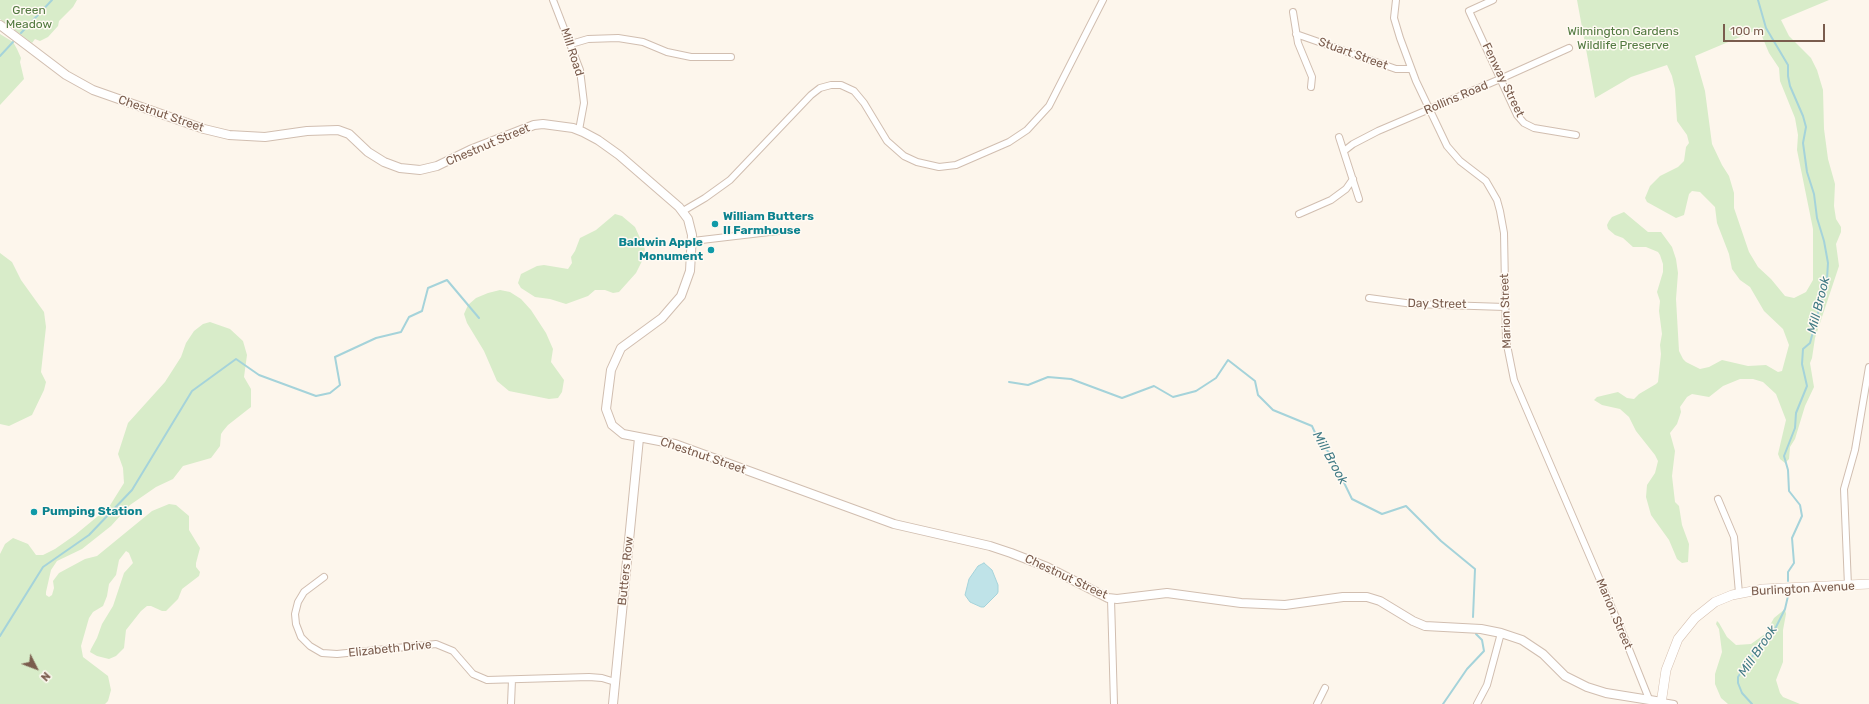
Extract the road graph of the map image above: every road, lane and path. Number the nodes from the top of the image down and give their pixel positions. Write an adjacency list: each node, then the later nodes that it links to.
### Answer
1 (553, 0): 8 (street, Mill Road)
2 (1103, 0): 21 (street)
3 (1396, 0): 11 (street, Marion Street)
4 (1493, 0): 12 (street, Fenway Street)
5 (1293, 12): 7 (street)
6 (0, 25): 15 (street, Chestnut Street)
7 (1296, 34): 11 (street, Stuart Street); 13 (street)
8 (571, 44): 10 (street); 15 (street, Mill Road)
9 (1569, 48): 12 (street, Rollins Road)
10 (731, 58)
11 (1411, 69): 14 (street, Marion Street)
12 (1500, 79): 14 (street, Rollins Road); 16 (street, Fenway Street)
13 (1311, 87)
14 (1429, 110): 18 (street, Rollins Road); 26 (street, Marion Street)
15 (579, 130): 21 (street, Chestnut Street)
16 (1576, 135)
17 (1339, 138): 18 (street)
18 (1344, 151): 19 (street)
19 (1353, 178): 20 (street); 22 (street)
20 (1359, 199)
21 (683, 211): 24 (street, Chestnut Street)
22 (1299, 214)
23 (778, 231): 24 (street)
24 (693, 241): 28 (street, Chestnut Street)
25 (1369, 298): 26 (street, Day Street)
26 (1505, 306): 39 (street, Marion Street)
27 (1869, 367): 32 (street)
28 (639, 438): 34 (street, Chestnut Street); 37 (street, Butters Row)
29 (1718, 500): 33 (street)
30 (324, 577): 36 (street, Elizabeth Drive)
31 (1869, 584): 32 (main road, Burlington Avenue)
32 (1848, 586): 33 (main road, Burlington Avenue)
33 (1739, 594): 40 (main road, Burlington Avenue)
34 (1111, 598): 35 (street, Chestnut Street); 43 (street)
35 (1501, 633): 39 (street, Chestnut Street); 45 (street)
36 (512, 680): 37 (street, Elizabeth Drive); 41 (street)
37 (615, 682): 42 (street, Butters Row)
38 (1325, 688): 44 (street)
39 (1649, 699): 40 (street, Chestnut Street)
40 (1662, 703): 46 (street)
41 (511, 704)
42 (613, 704)
43 (1114, 704)
44 (1317, 704)
45 (1477, 704)
46 (1674, 704)

